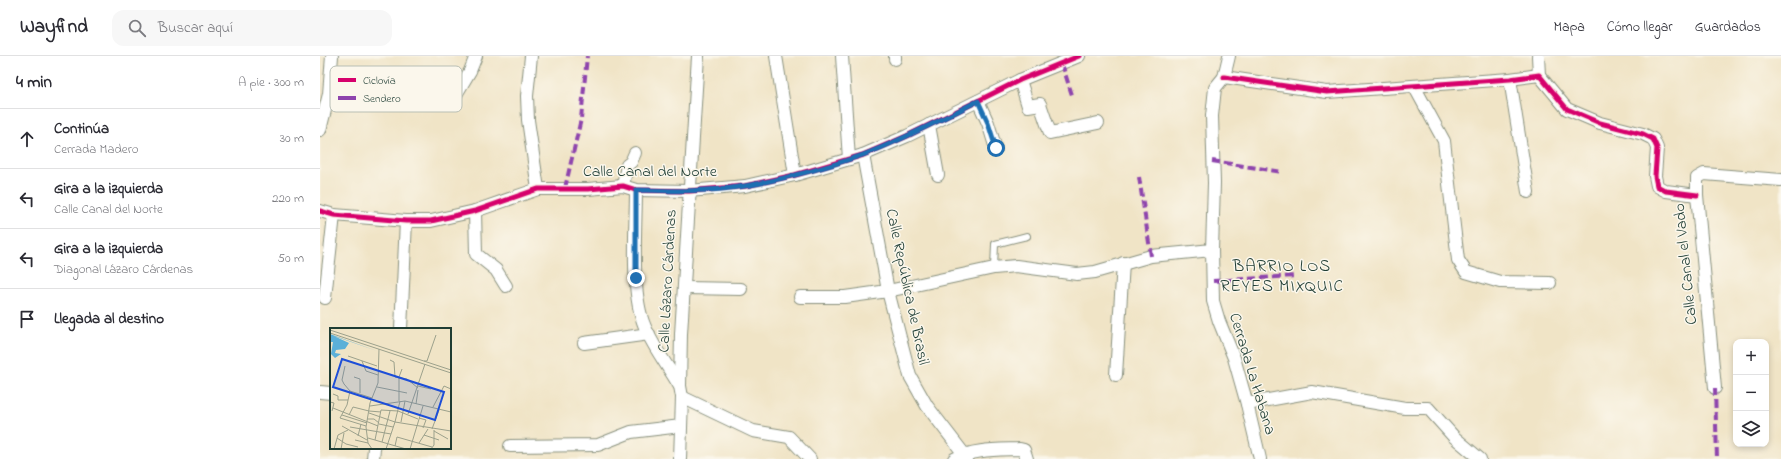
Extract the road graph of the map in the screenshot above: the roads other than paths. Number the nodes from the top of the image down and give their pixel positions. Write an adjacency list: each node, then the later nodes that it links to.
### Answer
1 (332, 56): 10 (street)
2 (476, 56): 16 (street)
3 (531, 56): 30 (street)
4 (698, 56): 32 (street, Calle Lázaro Cárdenas)
5 (776, 56): 26 (street)
6 (842, 56): 25 (street)
7 (1080, 56): 14 (street, Calle Canal del Norte)
8 (1230, 56): 12 (street, Cerrada La Habana)
9 (1538, 56): 11 (street)
10 (331, 66)
11 (1539, 75): 13 (street); 34 (street, Calle Canal el Vado)
12 (1224, 77): 17 (street); 40 (street, Cerrada La Habana)
13 (1510, 79): 17 (street); 33 (street)
14 (1020, 80): 18 (street, Calle Canal del Norte); 19 (street)
15 (330, 81): 21 (street)
16 (462, 84)
17 (1414, 86): 43 (street)
18 (978, 101): 20 (street, Calle Canal del Norte); 22 (street)
19 (1098, 123)
20 (930, 125): 24 (street, Calle Canal del Norte); 27 (street)
21 (320, 126)
22 (996, 148)
23 (635, 153): 29 (street)
24 (863, 154): 25 (street, Calle Canal del Norte); 47 (street, Calle República de Brasil)
25 (849, 159): 26 (street, Calle Canal del Norte)
26 (795, 175): 32 (street, Calle Canal del Norte)
27 (938, 175)
28 (1781, 180): 34 (street)
29 (623, 186): 30 (street, Calle Canal del Norte); 31 (street, Calle Canal del Norte)
30 (538, 189): 35 (street, Calle Canal del Norte)
31 (636, 190): 32 (street, Calle Canal del Norte); 51 (street)
32 (689, 191): 45 (street, Calle Lázaro Cárdenas)
33 (1528, 192)
34 (1696, 194): 54 (street, Calle Canal el Vado)
35 (475, 210): 38 (street, Calle Canal del Norte); 44 (street)
36 (320, 212): 37 (street, Calle Canal del Norte)
37 (334, 215): 38 (street, Calle Canal del Norte); 49 (street)
38 (406, 221): 50 (street)
39 (1027, 236): 42 (lane)
40 (1212, 250): 41 (street); 58 (street, Cerrada La Habana)
41 (1123, 263): 42 (street); 53 (street)
42 (994, 268): 47 (street)
43 (1550, 283)
44 (506, 286)
45 (685, 288): 46 (street); 55 (street, Calle Lázaro Cárdenas)
46 (741, 289)
47 (888, 291): 48 (street); 63 (street, Calle República de Brasil)
48 (800, 297)
49 (325, 298)
50 (401, 328)
51 (649, 334): 52 (street); 55 (street)
52 (584, 343)
53 (1116, 375)
54 (1715, 388)
55 (681, 391): 59 (street, Calle Lázaro Cárdenas); 66 (street)
56 (320, 392): 57 (street)
57 (330, 393)
58 (1247, 404): 67 (street, Cerrada La Habana); 68 (street)
59 (681, 426): 60 (street); 65 (street, Calle Lázaro Cárdenas)
60 (510, 446)
61 (374, 449): 64 (street)
62 (1025, 455): 63 (street)
63 (961, 457)
64 (373, 459)
65 (680, 459)
66 (810, 459)
67 (1260, 459)
68 (1480, 459)

